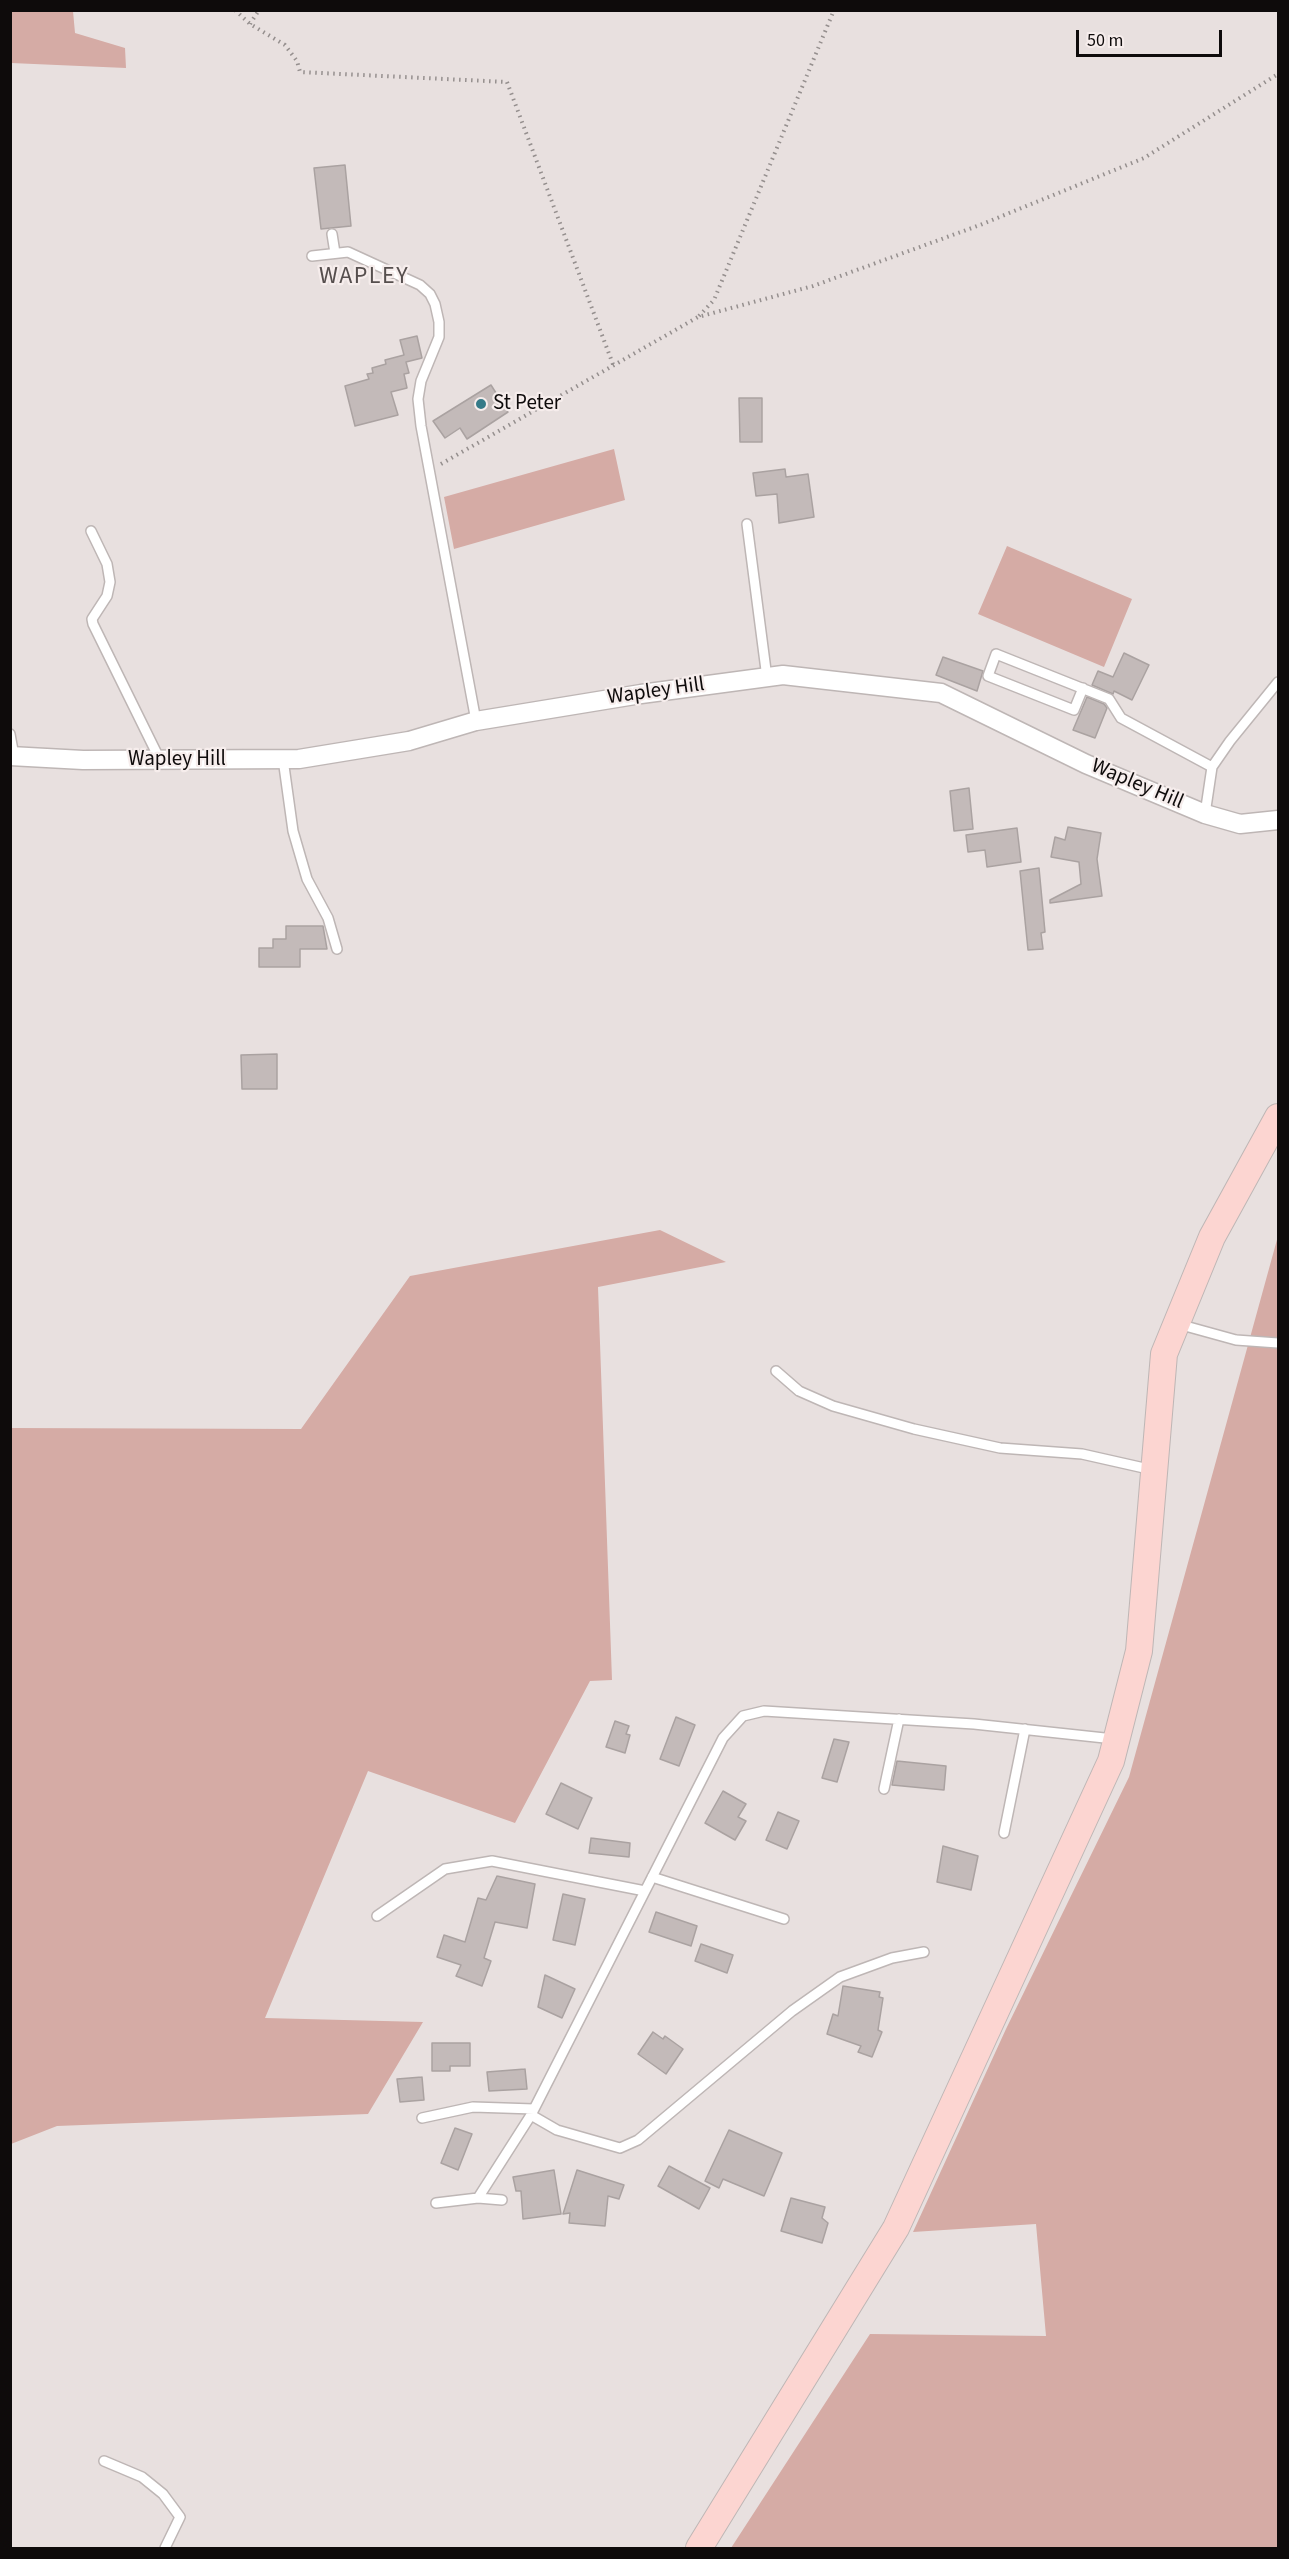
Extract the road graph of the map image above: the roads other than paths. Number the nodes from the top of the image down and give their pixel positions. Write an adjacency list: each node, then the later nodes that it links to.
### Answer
1 (332, 234): 2 (lane)
2 (335, 253): 3 (lane); 9 (lane)
3 (312, 256)
4 (747, 524): 6 (lane)
5 (91, 531): 13 (lane)
6 (767, 678): 9 (street, Wapley Hill); 15 (street, Wapley Hill)
7 (1278, 682): 14 (lane)
8 (1083, 688): 8 (lane); 14 (lane)
9 (476, 721): 12 (street, Wapley Hill)
10 (10, 734): 11 (lane)
11 (12, 756): 13 (street, Wapley Hill)
12 (283, 759): 13 (street, Wapley Hill); 17 (lane)
13 (160, 760)
14 (1212, 767): 15 (lane)
15 (1205, 814): 16 (street, Wapley Hill)
16 (1278, 820)
17 (337, 949)
18 (1278, 1117): 19 (main road)
19 (1177, 1324): 20 (lane); 22 (main road)
20 (1278, 1343)
21 (776, 1371): 22 (lane)
22 (1155, 1470): 25 (main road)
23 (899, 1719): 24 (lane); 26 (lane); 28 (lane)
24 (1025, 1729): 25 (lane); 27 (lane)
25 (1117, 1739): 40 (main road)
26 (884, 1789)
27 (1005, 1833)
28 (652, 1877): 29 (lane); 31 (lane)
29 (645, 1891): 30 (lane); 33 (lane)
30 (377, 1916)
31 (784, 1919)
32 (924, 1952): 33 (lane)
33 (533, 2112): 34 (lane); 35 (lane)
34 (422, 2118)
35 (478, 2198): 36 (lane); 37 (lane)
36 (502, 2200)
37 (436, 2203)
38 (104, 2461): 39 (lane)
39 (165, 2548)
40 (699, 2548)

